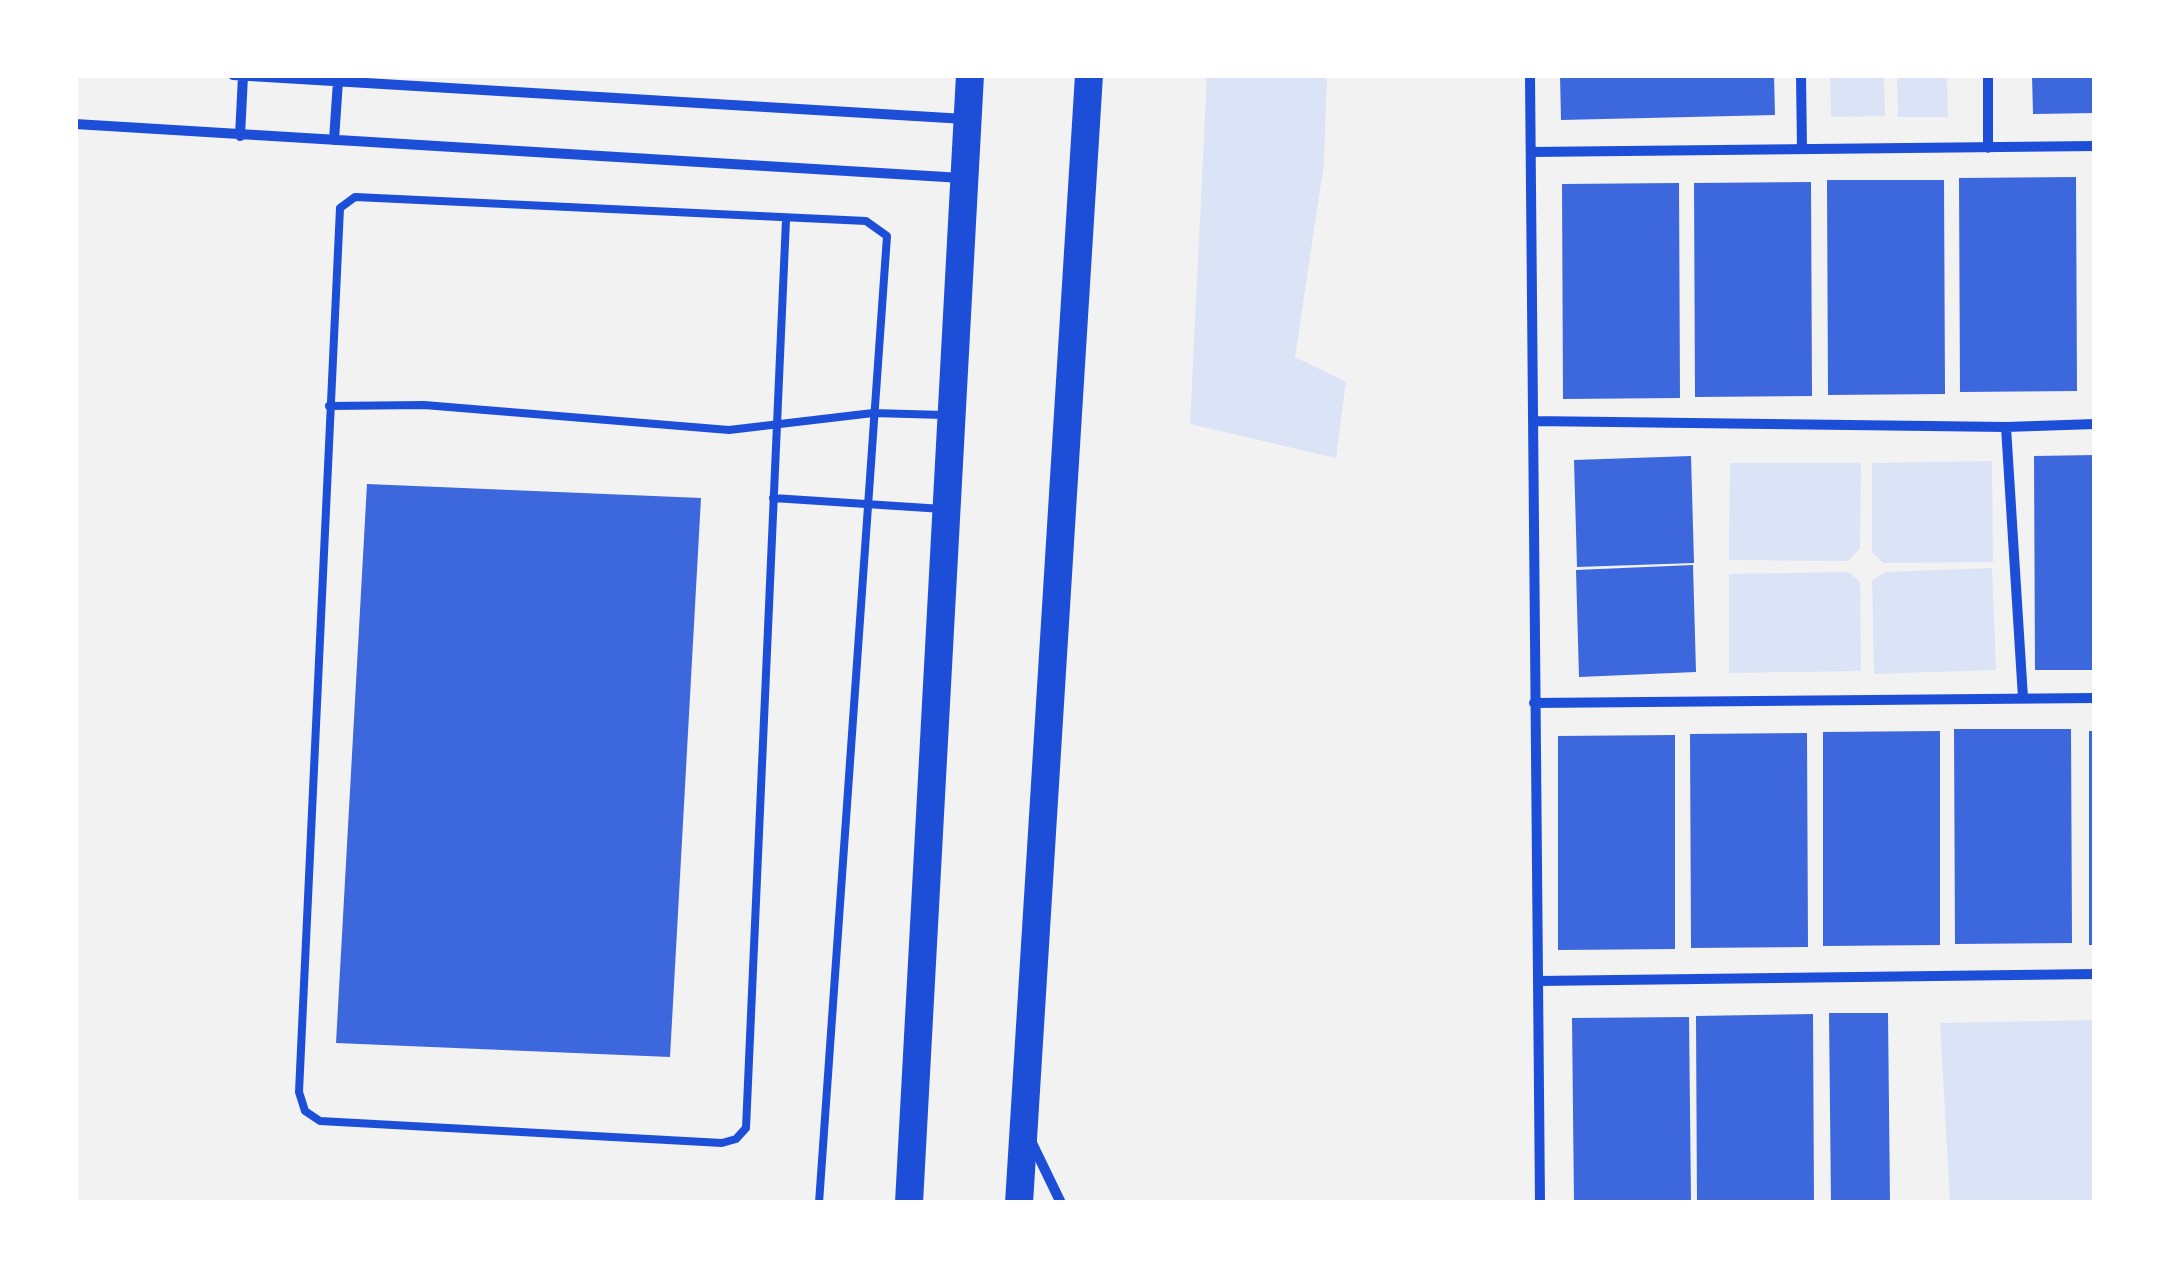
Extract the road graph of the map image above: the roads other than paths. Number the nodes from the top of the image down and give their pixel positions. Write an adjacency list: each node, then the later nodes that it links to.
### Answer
1 (233, 75): 7 (street)
2 (970, 75): 9 (highway)
3 (1089, 75): 34 (highway)
4 (1530, 75): 16 (street)
5 (1801, 75): 14 (street)
6 (1988, 75): 15 (street)
7 (244, 76): 8 (street); 11 (street)
8 (338, 81): 9 (street); 12 (street)
9 (967, 119): 17 (highway)
10 (75, 124): 11 (street)
11 (240, 136): 12 (street)
12 (334, 140): 17 (street)
13 (2095, 146): 15 (street)
14 (1802, 148): 15 (street); 16 (street)
15 (1988, 148)
16 (1531, 152): 22 (street)
17 (965, 178): 21 (highway)
18 (786, 220): 19 (lane); 20 (lane); 23 (lane)
19 (329, 406): 23 (lane); 26 (lane)
20 (873, 413): 21 (lane); 23 (lane); 27 (lane)
21 (954, 415): 28 (highway)
22 (1533, 421): 25 (street); 31 (street)
23 (776, 424): 26 (lane)
24 (2095, 424): 25 (street)
25 (2006, 427): 29 (street)
26 (773, 498): 27 (lane)
27 (867, 504): 28 (lane); 35 (lane)
28 (950, 509): 36 (highway)
29 (2023, 698): 30 (street); 31 (street)
30 (2095, 698)
31 (1534, 703): 33 (street)
32 (2095, 974): 33 (street)
33 (1538, 981): 39 (street)
34 (1024, 1128): 37 (highway); 38 (street)
35 (819, 1203)
36 (909, 1203)
37 (1019, 1203)
38 (1061, 1203)
39 (1540, 1203)

